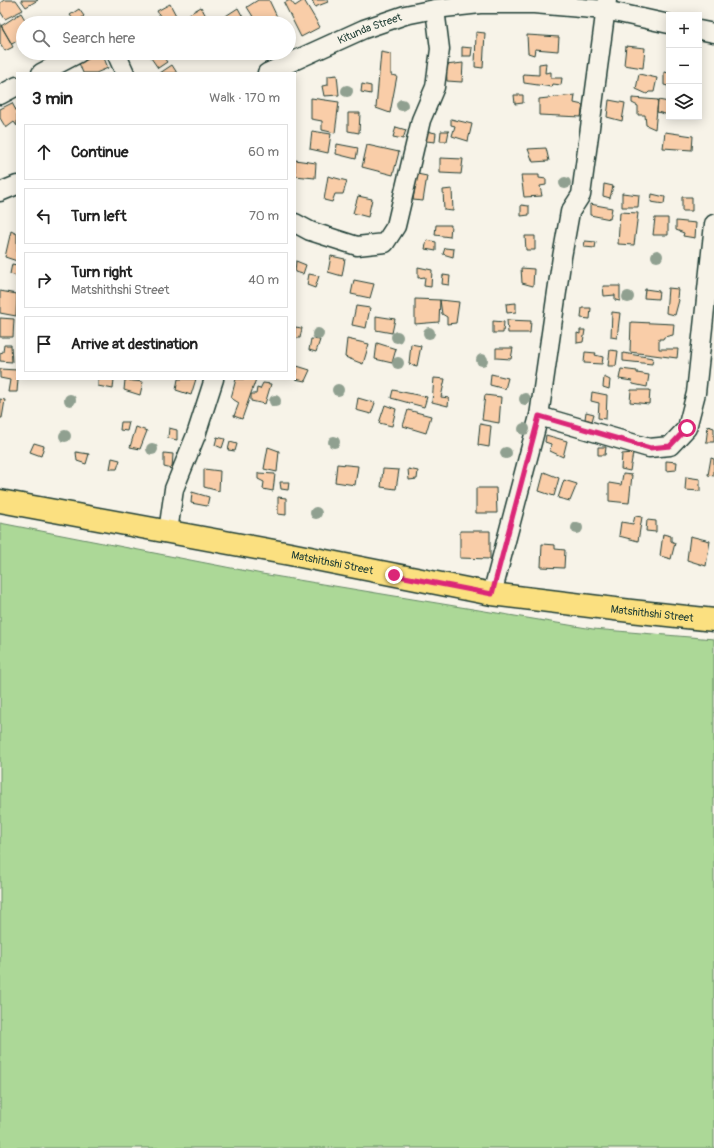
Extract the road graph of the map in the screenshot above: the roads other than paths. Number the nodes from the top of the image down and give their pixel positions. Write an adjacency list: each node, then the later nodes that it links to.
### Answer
1 (606, 5): 3 (street, Kitunda Street); 4 (street, Kitunda Street); 21 (street)
2 (403, 8): 3 (street, Kitunda Street); 9 (street, Kitunda Street)
3 (435, 9): 17 (street)
4 (666, 23)
5 (702, 31): 6 (street)
6 (714, 33)
7 (66, 60): 10 (street)
8 (119, 60): 11 (street)
9 (284, 69): 12 (street, Kitunda Street)
10 (43, 72)
11 (125, 72)
12 (271, 72)
13 (16, 87): 14 (street)
14 (0, 95)
15 (16, 185): 16 (street)
16 (0, 192)
17 (296, 223)
18 (714, 224): 19 (street)
19 (708, 334): 21 (street)
20 (214, 380): 23 (street)
21 (539, 416): 24 (street)
22 (0, 501): 23 (main road, Matshithshi Street)
23 (168, 532): 24 (main road, Matshithshi Street)
24 (492, 594): 25 (main road, Matshithshi Street)
25 (714, 620)

